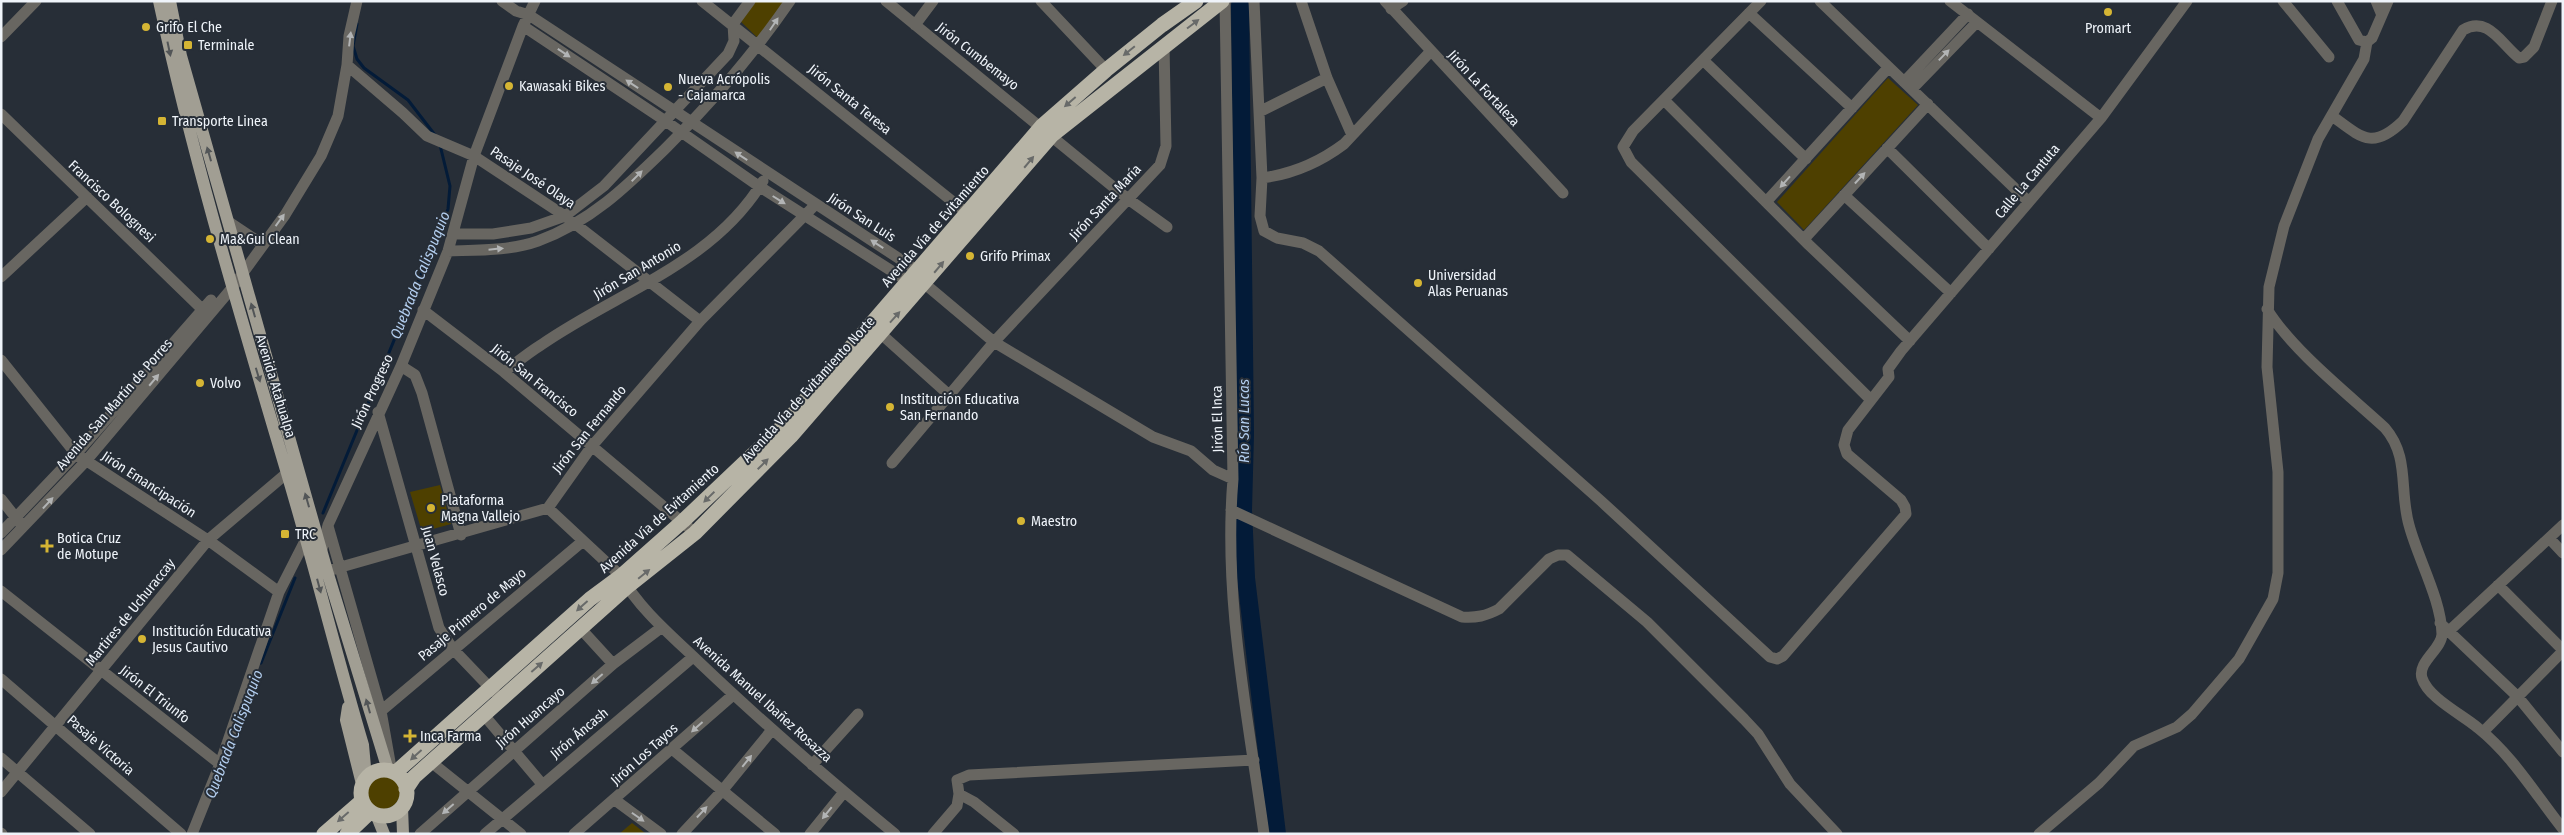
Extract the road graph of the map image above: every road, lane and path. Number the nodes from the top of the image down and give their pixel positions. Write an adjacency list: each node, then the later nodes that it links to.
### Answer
1 (36, 1): 35 (street)
2 (159, 1): 88 (main road, Avenida Atahualpa, one-way to 88)
3 (170, 1): 76 (main road, Avenida Atahualpa, one-way to 3)
4 (358, 1): 42 (street, Avenida San Martín de Porres, one-way to 4)
5 (502, 1): 30 (street, Jirón San Luis)
6 (535, 1): 30 (street, Jirón Progreso)
7 (702, 1): 32 (street, Jirón Santa Teresa)
8 (750, 1): 32 (street)
9 (790, 1): 38 (street, one-way to 9)
10 (886, 1): 33 (street, Jirón Cumbemayo)
11 (933, 1): 33 (street)
12 (1041, 1): 44 (street)
13 (1196, 1): 44 (highway, one-way to 44)
14 (1224, 1): 37 (highway, one-way to 14); 108 (street, Jirón El Inca)
15 (1254, 1): 51 (street)
16 (1301, 1): 45 (street)
17 (1403, 1): 27 (street)
18 (1760, 1): 28 (street)
19 (1820, 1): 43 (street)
20 (1950, 1): 31 (street)
21 (2187, 1): 54 (street, Calle La Cantuta)
22 (2283, 1): 40 (street)
23 (2337, 1): 36 (street)
24 (2376, 1): 29 (street)
25 (2388, 1): 29 (street)
26 (2552, 1): 53 (street)
27 (1388, 5): 39 (street, Jirón La Fortaleza)
28 (1749, 13): 41 (street); 49 (street)
29 (2381, 13): 36 (street)
30 (529, 15): 34 (street, Jirón Progreso); 50 (street, Jirón San Luis, one-way to 30)
31 (1972, 18): 46 (street); 54 (street)
32 (733, 24): 38 (street, Jirón Santa Teresa); 50 (street)
33 (914, 25): 57 (street, Jirón Cumbemayo)
34 (523, 26): 55 (street, one-way to 55); 61 (street, Jirón Progreso)
35 (1, 37)
36 (2367, 42): 53 (street)
37 (1164, 45): 57 (highway); 69 (street, Jirón Santa María)
38 (759, 46): 56 (street); 75 (street, Jirón Santa Teresa)
39 (1430, 52): 59 (street); 66 (street, Jirón La Fortaleza)
40 (2329, 57)
41 (1703, 60): 47 (street); 62 (street)
42 (347, 65): 61 (street, Pasaje José Olaya); 81 (street, Avenida San Martín de Porres, one-way to 42)
43 (1888, 68): 46 (street); 49 (street)
44 (1106, 70): 57 (highway, Avenida Vía de Evitamiento, one-way to 57)
45 (1327, 78): 51 (street); 59 (street)
46 (1908, 86): 48 (street)
47 (1664, 100): 70 (street); 101 (street)
48 (1928, 104): 60 (street); 71 (street)
49 (1852, 108): 62 (street)
50 (672, 111): 55 (street); 56 (street, Jirón San Luis)
51 (1259, 112): 64 (street)
52 (1, 114): 68 (street, Francisco Bolognesi)
53 (2332, 116): 90 (street)
54 (2100, 118): 71 (street, Calle La Cantuta)
55 (664, 120): 58 (street); 74 (street)
56 (691, 123): 58 (street); 63 (street, Jirón San Luis, one-way to 56)
57 (1047, 131): 69 (street, Jirón Cumbemayo); 75 (highway, Avenida Vía de Evitamiento)
58 (681, 133): 65 (street); 77 (street, one-way to 58)
59 (1352, 135): 64 (street)
60 (1888, 148): 67 (street, one-way to 60); 82 (street)
61 (474, 156): 74 (street, Pasaje José Olaya); 79 (street, Jirón Progreso)
62 (1806, 159): 70 (street, one-way to 70)
63 (768, 173): 65 (street, Jirón San Antonio); 72 (street, Jirón San Luis)
64 (1262, 178): 101 (street, Calle La Cantuta)
65 (760, 188): 73 (street, one-way to 73); 87 (street, Jirón San Antonio)
66 (1562, 194)
67 (1844, 195): 80 (street); 89 (street)
68 (87, 197): 85 (street); 91 (street, Francisco Bolognesi)
69 (1128, 199): 78 (street, Jirón Cumbemayo); 96 (street, Jirón Santa María)
70 (1766, 202): 80 (street)
71 (2029, 202): 82 (street, Calle La Cantuta)
72 (815, 205): 73 (street, Jirón San Fernando); 86 (street, Jirón San Luis, one-way to 72)
73 (805, 215): 86 (street); 93 (street, Jirón San Fernando)
74 (565, 216): 77 (street, Pasaje José Olaya); 79 (street)
75 (973, 218): 86 (highway, Avenida Vía de Evitamiento)
76 (229, 222): 81 (street); 84 (main road, Avenida Atahualpa)
77 (576, 225): 83 (street, one-way to 77); 87 (street, Pasaje José Olaya)
78 (1167, 227)
79 (453, 234): 83 (street, Jirón Progreso)
80 (1804, 239): 95 (street)
81 (262, 244): 84 (street, Avenida San Martín de Porres)
82 (1989, 249): 89 (street, Calle La Cantuta)
83 (448, 251): 92 (street, Jirón Progreso)
84 (242, 271): 88 (street, Avenida San Martín de Porres); 107 (main road, Avenida Atahualpa, one-way to 84)
85 (1, 277)
86 (917, 279): 94 (highway, Avenida Vía de Evitamiento Norte, one-way to 86); 96 (street); 102 (highway, Avenida Vía de Evitamiento)
87 (650, 282): 93 (street, Pasaje José Olaya); 99 (street, Jirón San Antonio)
88 (230, 283): 91 (street, Avenida San Martín de Porres); 105 (street, Avenida San Martín de Porres, one-way to 88); 107 (main road, Avenida Atahualpa, one-way to 107)
89 (1951, 293): 95 (street, Calle La Cantuta)
90 (2267, 309): 133 (street); 196 (street)
91 (203, 310): 105 (street, Avenida San Martín de Porres)
92 (423, 310): 98 (street, Jirón Progreso); 99 (street, Jirón San Francisco)
93 (700, 321): 104 (street, Jirón San Fernando)
94 (880, 333): 100 (street); 102 (highway, Avenida Vía de Evitamiento Norte)
95 (1910, 341): 101 (street, Calle La Cantuta)
96 (994, 342): 100 (street, Jirón Santa María); 108 (street)
97 (1, 360): 105 (street, Jirón Emancipación)
98 (401, 366): 103 (street, Jirón Progreso); 118 (street)
99 (504, 372): 104 (street, Jirón San Francisco)
100 (948, 394): 106 (street, Jirón Santa María)
101 (1871, 400)
102 (813, 402): 112 (highway, Avenida Vía de Evitamiento, one-way to 112); 116 (highway, Avenida Vía de Evitamiento Norte, one-way to 102)
103 (378, 412): 114 (street, Jirón Progreso); 123 (street, Juan Velasco)
104 (592, 446): 110 (street, Jirón San Fernando); 112 (street, Jirón San Francisco)
105 (81, 458): 113 (street, Avenida San Martín de Porres); 121 (street, Jirón Emancipación)
106 (892, 463)
107 (293, 472): 120 (main road, Avenida Atahualpa); 121 (street, Martires de Uchuraccay); 125 (main road, Avenida Atahualpa, one-way to 107)
108 (1233, 479): 111 (street, Jirón El Inca)
109 (1, 499): 113 (street)
110 (548, 508): 118 (street); 122 (street, Avenida Manuel Ibañez Rosazza)
111 (1233, 511): 157 (street, Jirón El Inca); 195 (street)
112 (683, 521): 116 (street, Jirón San Francisco); 129 (highway, Avenida Vía de Evitamiento)
113 (20, 524): 117 (street, Avenida San Martín de Porres); 124 (street, Avenida San Martín de Porres)
114 (328, 525): 125 (street, Jirón Progreso); 128 (street, Avenida Atahualpa)
115 (2563, 525): 119 (street)
116 (695, 532): 129 (highway, Avenida Vía de Evitamiento Norte, one-way to 116)
117 (1, 533)
118 (461, 535): 123 (street)
119 (2548, 538): 126 (street); 130 (street)
120 (306, 539): 127 (main road, Avenida Atahualpa); 132 (street)
121 (208, 540): 132 (street, Jirón Emancipación); 141 (street, Martires de Uchuraccay)
122 (583, 541): 129 (street, Avenida Manuel Ibañez Rosazza); 137 (street, Pasaje Primero de Mayo)
123 (416, 546): 128 (street); 137 (street, Juan Velasco)
124 (1, 550)
125 (322, 551): 127 (street, Jirón Progreso); 128 (main road, Avenida Atahualpa)
126 (2563, 553)
127 (313, 565): 163 (main road, Avenida Atahualpa, one-way to 163)
128 (333, 569): 147 (street, Avenida Atahualpa); 161 (main road, Avenida Atahualpa, one-way to 128)
129 (624, 582): 134 (street, Avenida Manuel Ibañez Rosazza); 135 (highway, Avenida Vía de Evitamiento Norte); 143 (highway, Avenida Vía de Evitamiento, one-way to 143)
130 (2498, 585): 136 (street); 138 (street)
131 (1, 590): 141 (street, Jirón El Triunfo)
132 (279, 592): 159 (street)
133 (2440, 623): 136 (street); 152 (street)
134 (662, 626): 139 (street, Avenida Manuel Ibañez Rosazza); 140 (street, Jirón Huancayo)
135 (581, 629): 140 (street); 146 (highway, Avenida Vía de Evitamiento Norte, one-way to 135)
136 (2449, 631): 145 (street)
137 (453, 650): 143 (street, Juan Velasco); 147 (street, Pasaje Primero de Mayo)
138 (2563, 651): 145 (street)
139 (693, 657): 144 (street, Avenida Manuel Ibañez Rosazza); 164 (street, Jirón Áncash)
140 (613, 664): 154 (street, Jirón Huancayo, one-way to 154)
141 (102, 671): 150 (street, Martires de Uchuraccay); 159 (street, Jirón El Triunfo)
142 (1, 678): 150 (street, Pasaje Victoria)
143 (490, 687): 146 (street, Juan Velasco); 161 (highway, Avenida Vía de Evitamiento, one-way to 161)
144 (733, 695): 151 (street, Avenida Manuel Ibañez Rosazza); 153 (street, Jirón Los Tayos, one-way to 153)
145 (2518, 697): 152 (street); 155 (street)
146 (501, 699): 148 (highway, Avenida Vía de Evitamiento Norte)
147 (381, 711): 161 (street, Avenida Atahualpa)
148 (483, 714): 154 (street); 158 (highway, Avenida Vía de Evitamiento Norte)
149 (858, 714): 160 (street)
150 (57, 726): 162 (street, Martires de Uchuraccay); 177 (street, Pasaje Victoria)
151 (771, 731): 160 (street, Avenida Manuel Ibañez Rosazza); 166 (street, one-way to 151)
152 (2483, 732): 175 (street)
153 (672, 749): 166 (street); 171 (street, Jirón Los Tayos)
154 (514, 752): 164 (street); 168 (street, Jirón Huancayo)
155 (2563, 752)
156 (1, 758): 162 (street)
157 (1254, 760): 170 (street); 194 (street, Jirón El Inca)
158 (431, 762): 165 (highway, Avenida Vía de Evitamiento Norte); 168 (street)
159 (220, 764): 178 (street)
160 (812, 765): 169 (street, Avenida Manuel Ibañez Rosazza)
161 (392, 771): 163 (highway); 165 (highway)
162 (18, 772): 167 (street, Martires de Uchuraccay); 176 (street)
163 (364, 781): 173 (highway)
164 (542, 784): 174 (street, Jirón Áncash)
165 (406, 789): 172 (highway)
166 (722, 791): 188 (street, one-way to 166); 189 (street)
167 (1, 792)
168 (468, 792): 174 (street); 183 (street, Jirón Huancayo, one-way to 183)
169 (844, 792): 190 (street, one-way to 190); 191 (street, Avenida Manuel Ibañez Rosazza)
170 (959, 794): 192 (street); 193 (street)
171 (615, 800): 186 (street, Jirón Los Tayos); 187 (street, one-way to 187)
172 (402, 807): 173 (highway); 182 (main road)
173 (369, 809): 179 (highway, one-way to 179); 180 (highway); 181 (main road)
174 (502, 818): 184 (street, Jirón Áncash); 185 (street)
175 (2561, 824)
176 (90, 834)
177 (181, 834)
178 (192, 834)
179 (324, 834)
180 (346, 834)
181 (384, 834)
182 (402, 834)
183 (420, 834)
184 (485, 834)
185 (521, 834)
186 (574, 834)
187 (661, 834)
188 (682, 834)
189 (775, 834)
190 (810, 834)
191 (895, 834)
192 (933, 834)
193 (1014, 834)
194 (1264, 834)
195 (1836, 834)
196 (2039, 834)

